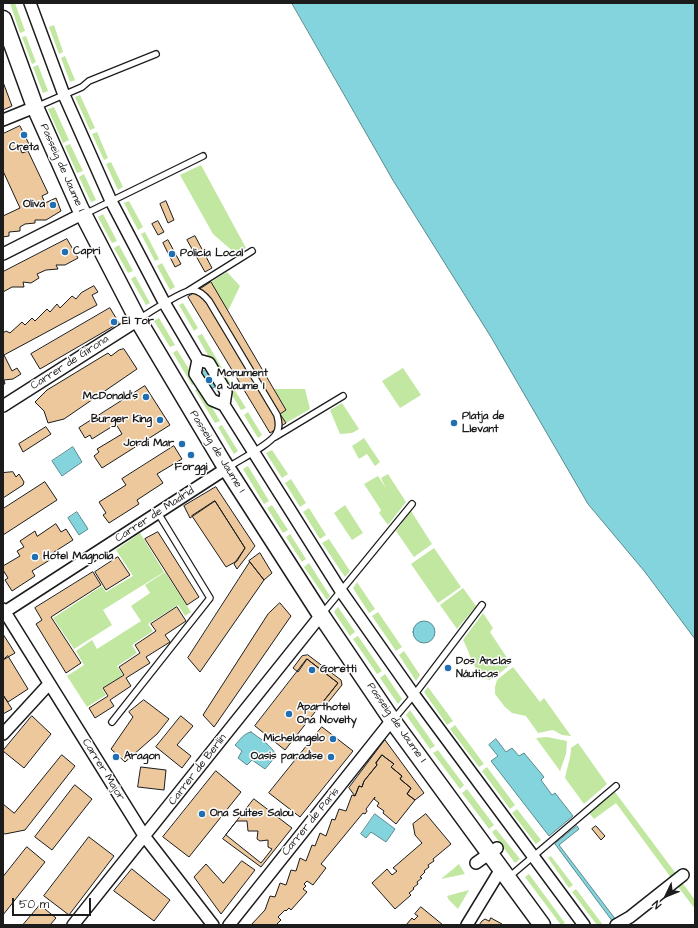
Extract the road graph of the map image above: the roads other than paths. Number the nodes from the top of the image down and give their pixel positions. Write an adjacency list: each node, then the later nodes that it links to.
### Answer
1 (30, 3): 4 (street, Passeig de Jaume I)
2 (3, 19): 5 (street, Passeig de Jaume I)
3 (156, 54): 4 (lane)
4 (64, 95): 5 (lane); 8 (street, Passeig de Jaume I)
5 (35, 107): 6 (street); 9 (street, Passeig de Jaume I)
6 (3, 120)
7 (203, 156): 8 (lane)
8 (111, 201): 9 (lane); 13 (street, Passeig de Jaume I)
9 (82, 214): 11 (street); 14 (street, Passeig de Jaume I)
10 (252, 251): 12 (lane)
11 (3, 254)
12 (186, 292): 13 (lane); 19 (lane)
13 (165, 304): 14 (lane); 15 (street, Passeig de Jaume I)
14 (138, 320): 18 (street, Carrer de Girona); 21 (street, Passeig de Jaume I)
15 (198, 360): 17 (street, Passeig de Jaume I); 17 (street, Passeig de Jaume I)
16 (343, 396): 19 (lane)
17 (224, 405): 20 (street, Passeig de Jaume I)
18 (3, 406)
19 (273, 439): 20 (lane)
20 (253, 452): 21 (lane); 24 (street, Passeig de Jaume I)
21 (227, 468): 23 (street, Carrer de Madrid); 27 (street, Passeig de Jaume I)
22 (412, 504): 24 (lane)
23 (158, 513): 26 (street, Carrer de Madrid); 31 (lane)
24 (341, 591): 27 (lane); 29 (street, Passeig de Jaume I)
25 (482, 605): 29 (lane)
26 (4, 611): 28 (street, Carrer Major)
27 (321, 615): 30 (street, Passeig de Jaume I); 34 (street, Carrer de Berlín)
28 (49, 684): 32 (street); 34 (street, Carrer Major)
29 (414, 694): 30 (lane); 36 (street, Passeig de Jaume I)
30 (392, 720): 35 (street, Passeig de Jaume I); 42 (street, Carrer de París)
31 (112, 722)
32 (3, 734)
33 (616, 786): 36 (lane)
34 (145, 837): 40 (street, Carrer de Berlín); 41 (street, Carrer Major)
35 (493, 850): 37 (street); 38 (street, Passeig de Jaume I)
36 (533, 856): 38 (lane); 45 (street, Passeig de Jaume I)
37 (476, 863)
38 (504, 874): 43 (street); 44 (street, Passeig de Jaume I)
39 (683, 875): 46 (street)
40 (73, 925)
41 (212, 925)
42 (229, 925)
43 (468, 925)
44 (542, 925)
45 (584, 925)
46 (616, 925)

